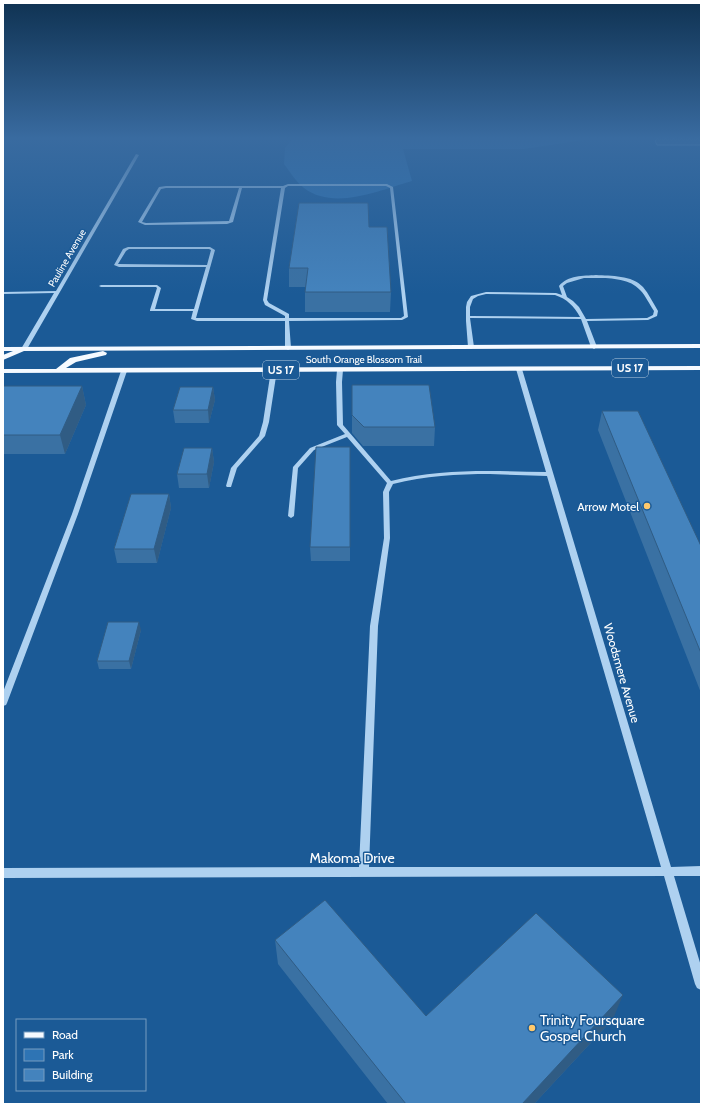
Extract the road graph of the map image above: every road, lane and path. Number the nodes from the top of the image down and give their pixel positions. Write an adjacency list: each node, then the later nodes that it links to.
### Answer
1 (116, 191): 8 (street, Pauline Avenue)
2 (158, 191): 3 (street)
3 (240, 191)
4 (281, 191): 13 (street)
5 (392, 191): 13 (street)
6 (208, 266): 6 (street); 11 (street)
7 (101, 286): 11 (street)
8 (58, 292): 9 (street); 20 (street, Pauline Avenue)
9 (3, 293)
10 (565, 296): 12 (street); 14 (street); 14 (street)
11 (195, 310): 13 (street)
12 (469, 316): 14 (street); 16 (street)
13 (287, 319): 18 (street)
14 (582, 319): 17 (street)
15 (701, 346): 17 (main road, South Orange Blossom Trail / US 17)
16 (471, 347): 17 (main road, South Orange Blossom Trail / US 17); 18 (main road, South Orange Blossom Trail / US 17)
17 (594, 347)
18 (288, 348): 21 (main road, South Orange Blossom Trail / US 17)
19 (3, 349): 20 (main road, South Orange Blossom Trail / US 17)
20 (24, 349): 21 (main road, South Orange Blossom Trail / US 17); 22 (main road)
21 (129, 349): 28 (main road)
22 (3, 358)
23 (701, 368): 24 (main road, South Orange Blossom Trail / US 17)
24 (519, 369): 26 (main road, South Orange Blossom Trail / US 17); 31 (street, Woodsmere Avenue)
25 (274, 370): 26 (main road, South Orange Blossom Trail / US 17); 29 (main road, South Orange Blossom Trail / US 17); 33 (street)
26 (340, 370): 30 (street)
27 (3, 371): 28 (main road, South Orange Blossom Trail / US 17)
28 (56, 371): 29 (main road, South Orange Blossom Trail / US 17)
29 (124, 371): 35 (street)
30 (348, 434): 32 (street); 34 (street)
31 (550, 474): 32 (street); 36 (street, Woodsmere Avenue)
32 (390, 483): 38 (street)
33 (229, 486)
34 (291, 516)
35 (3, 703)
36 (666, 871): 37 (street, Makoma Drive); 38 (street, Makoma Drive); 40 (street, Woodsmere Avenue)
37 (701, 871)
38 (364, 872): 39 (street, Makoma Drive)
39 (3, 873)
40 (701, 984)

